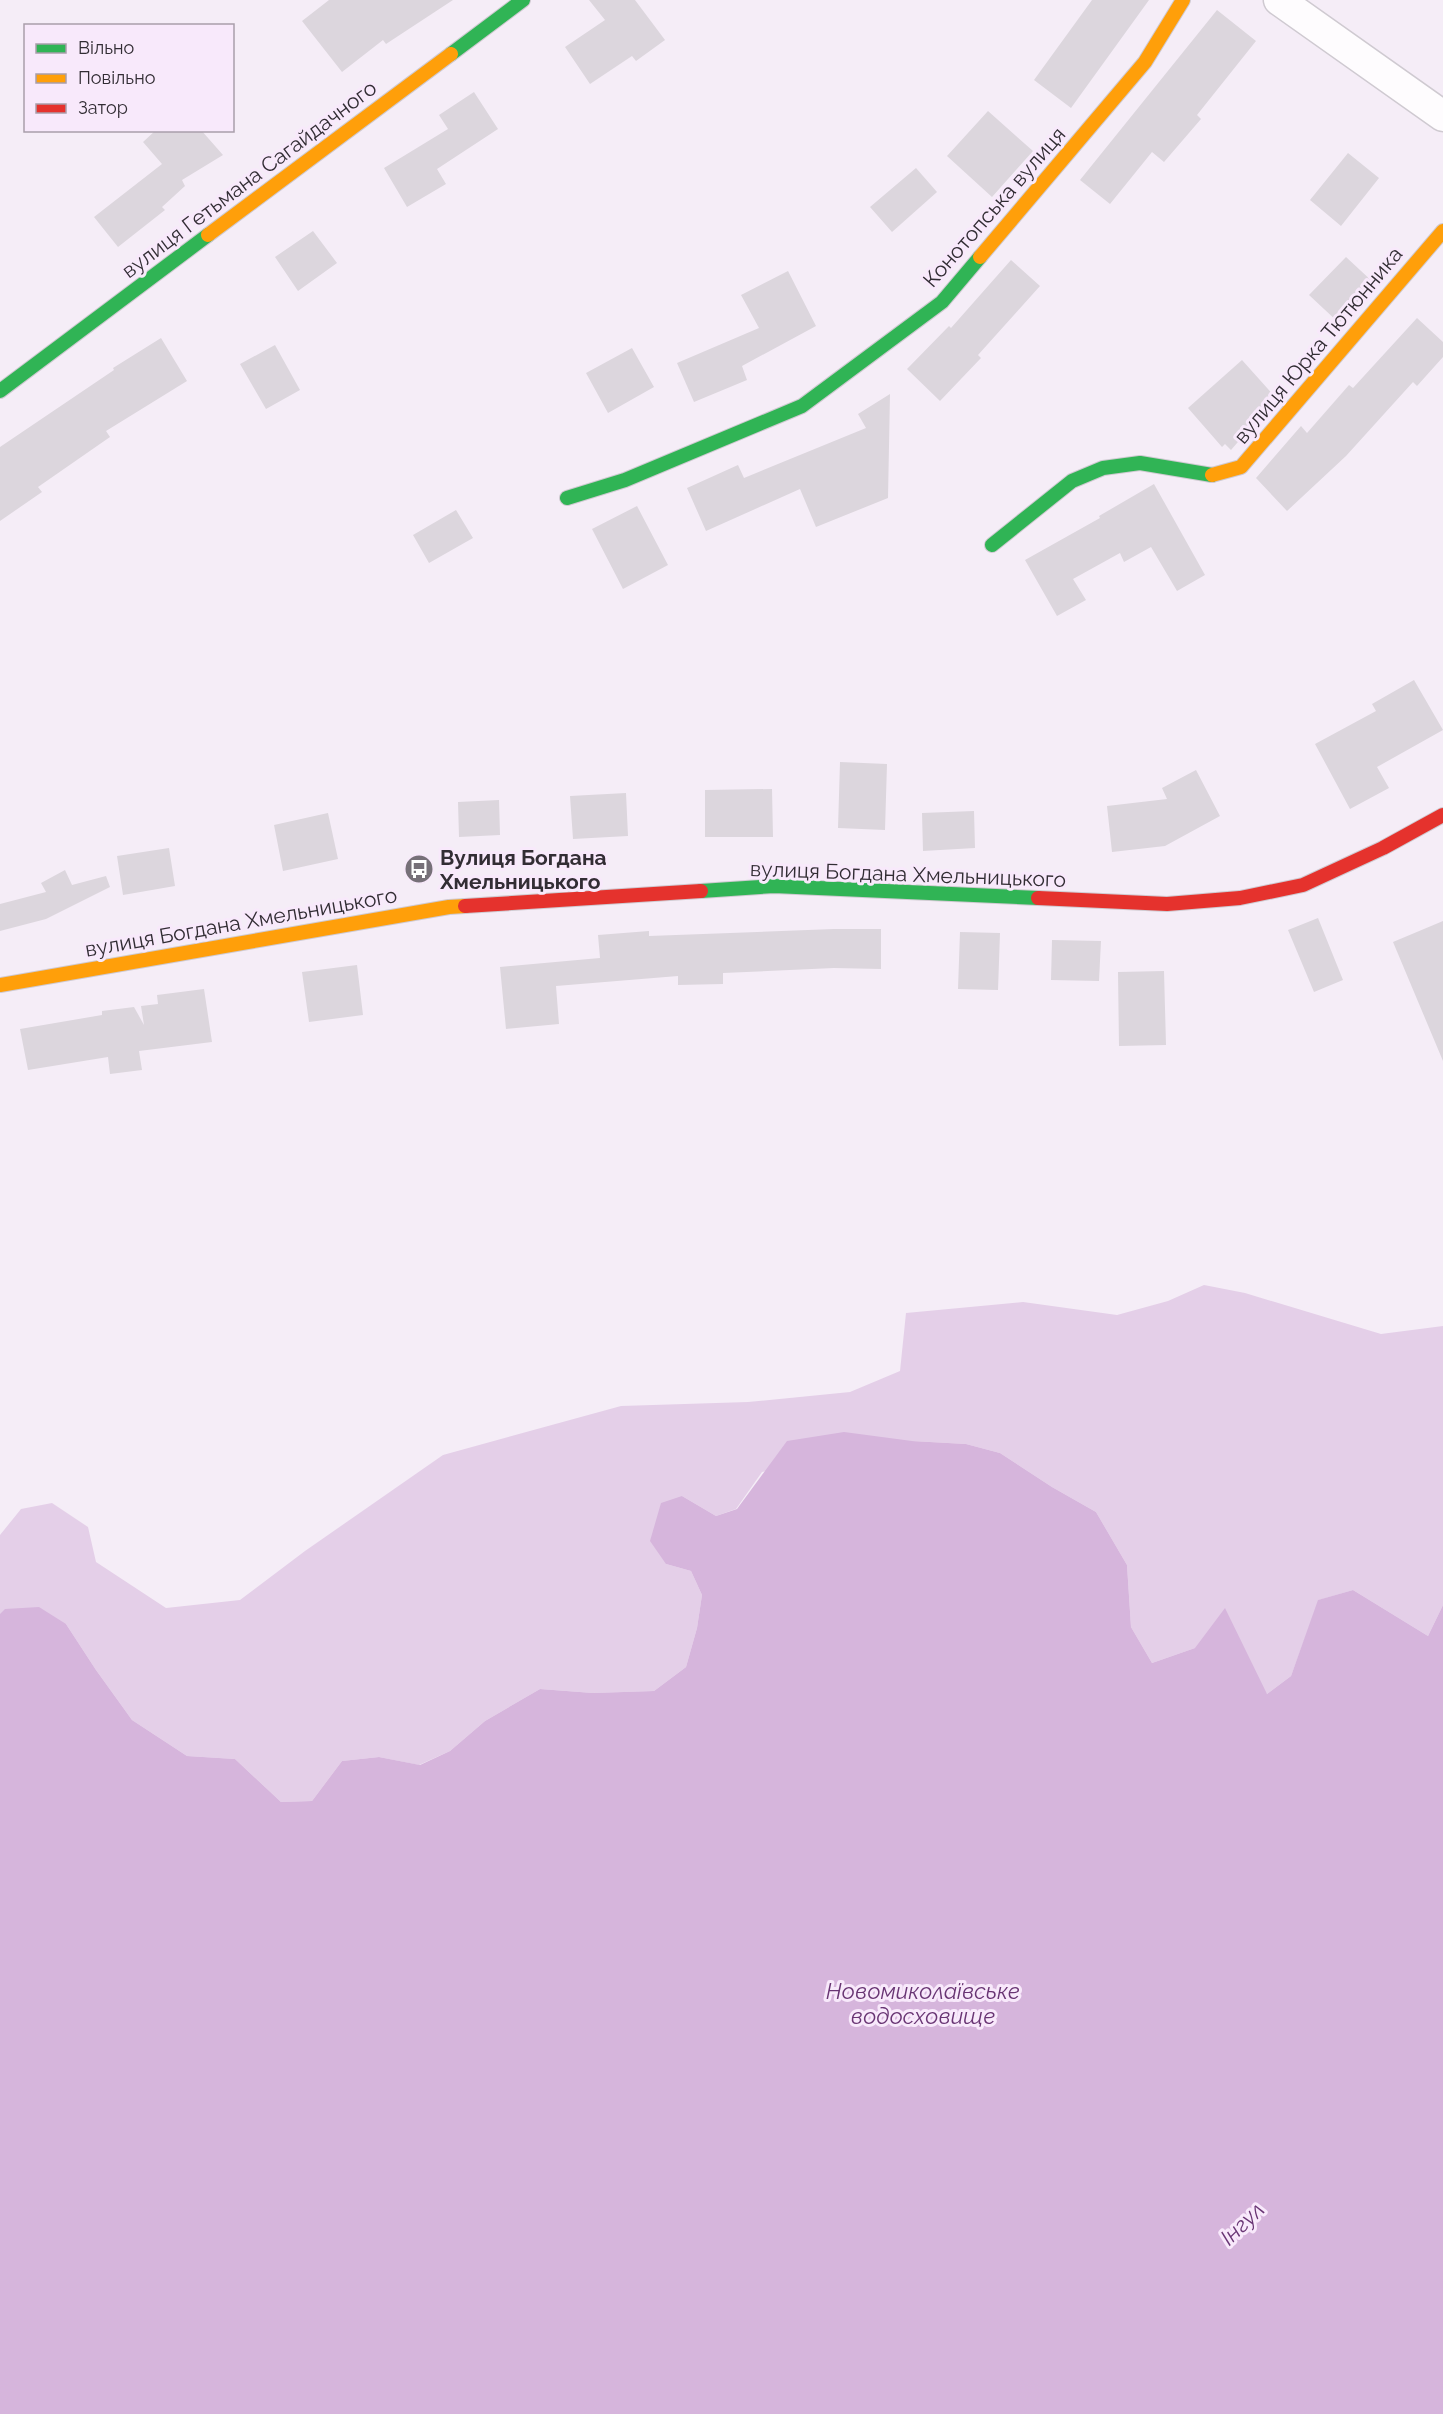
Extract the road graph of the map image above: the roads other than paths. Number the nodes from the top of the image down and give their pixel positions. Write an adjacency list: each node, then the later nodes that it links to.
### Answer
1 (524, 0): 6 (street, вулиця Гетьмана Сагайдачного)
2 (1183, 0): 7 (street, Конотопська вулиця)
3 (1279, 0): 4 (street)
4 (1443, 116)
5 (1443, 231): 8 (street, вулиця Юрка Тютюнника)
6 (0, 391)
7 (567, 498)
8 (992, 545)
9 (1443, 815): 10 (street, вулиця Богдана Хмельницького)
10 (0, 985)

